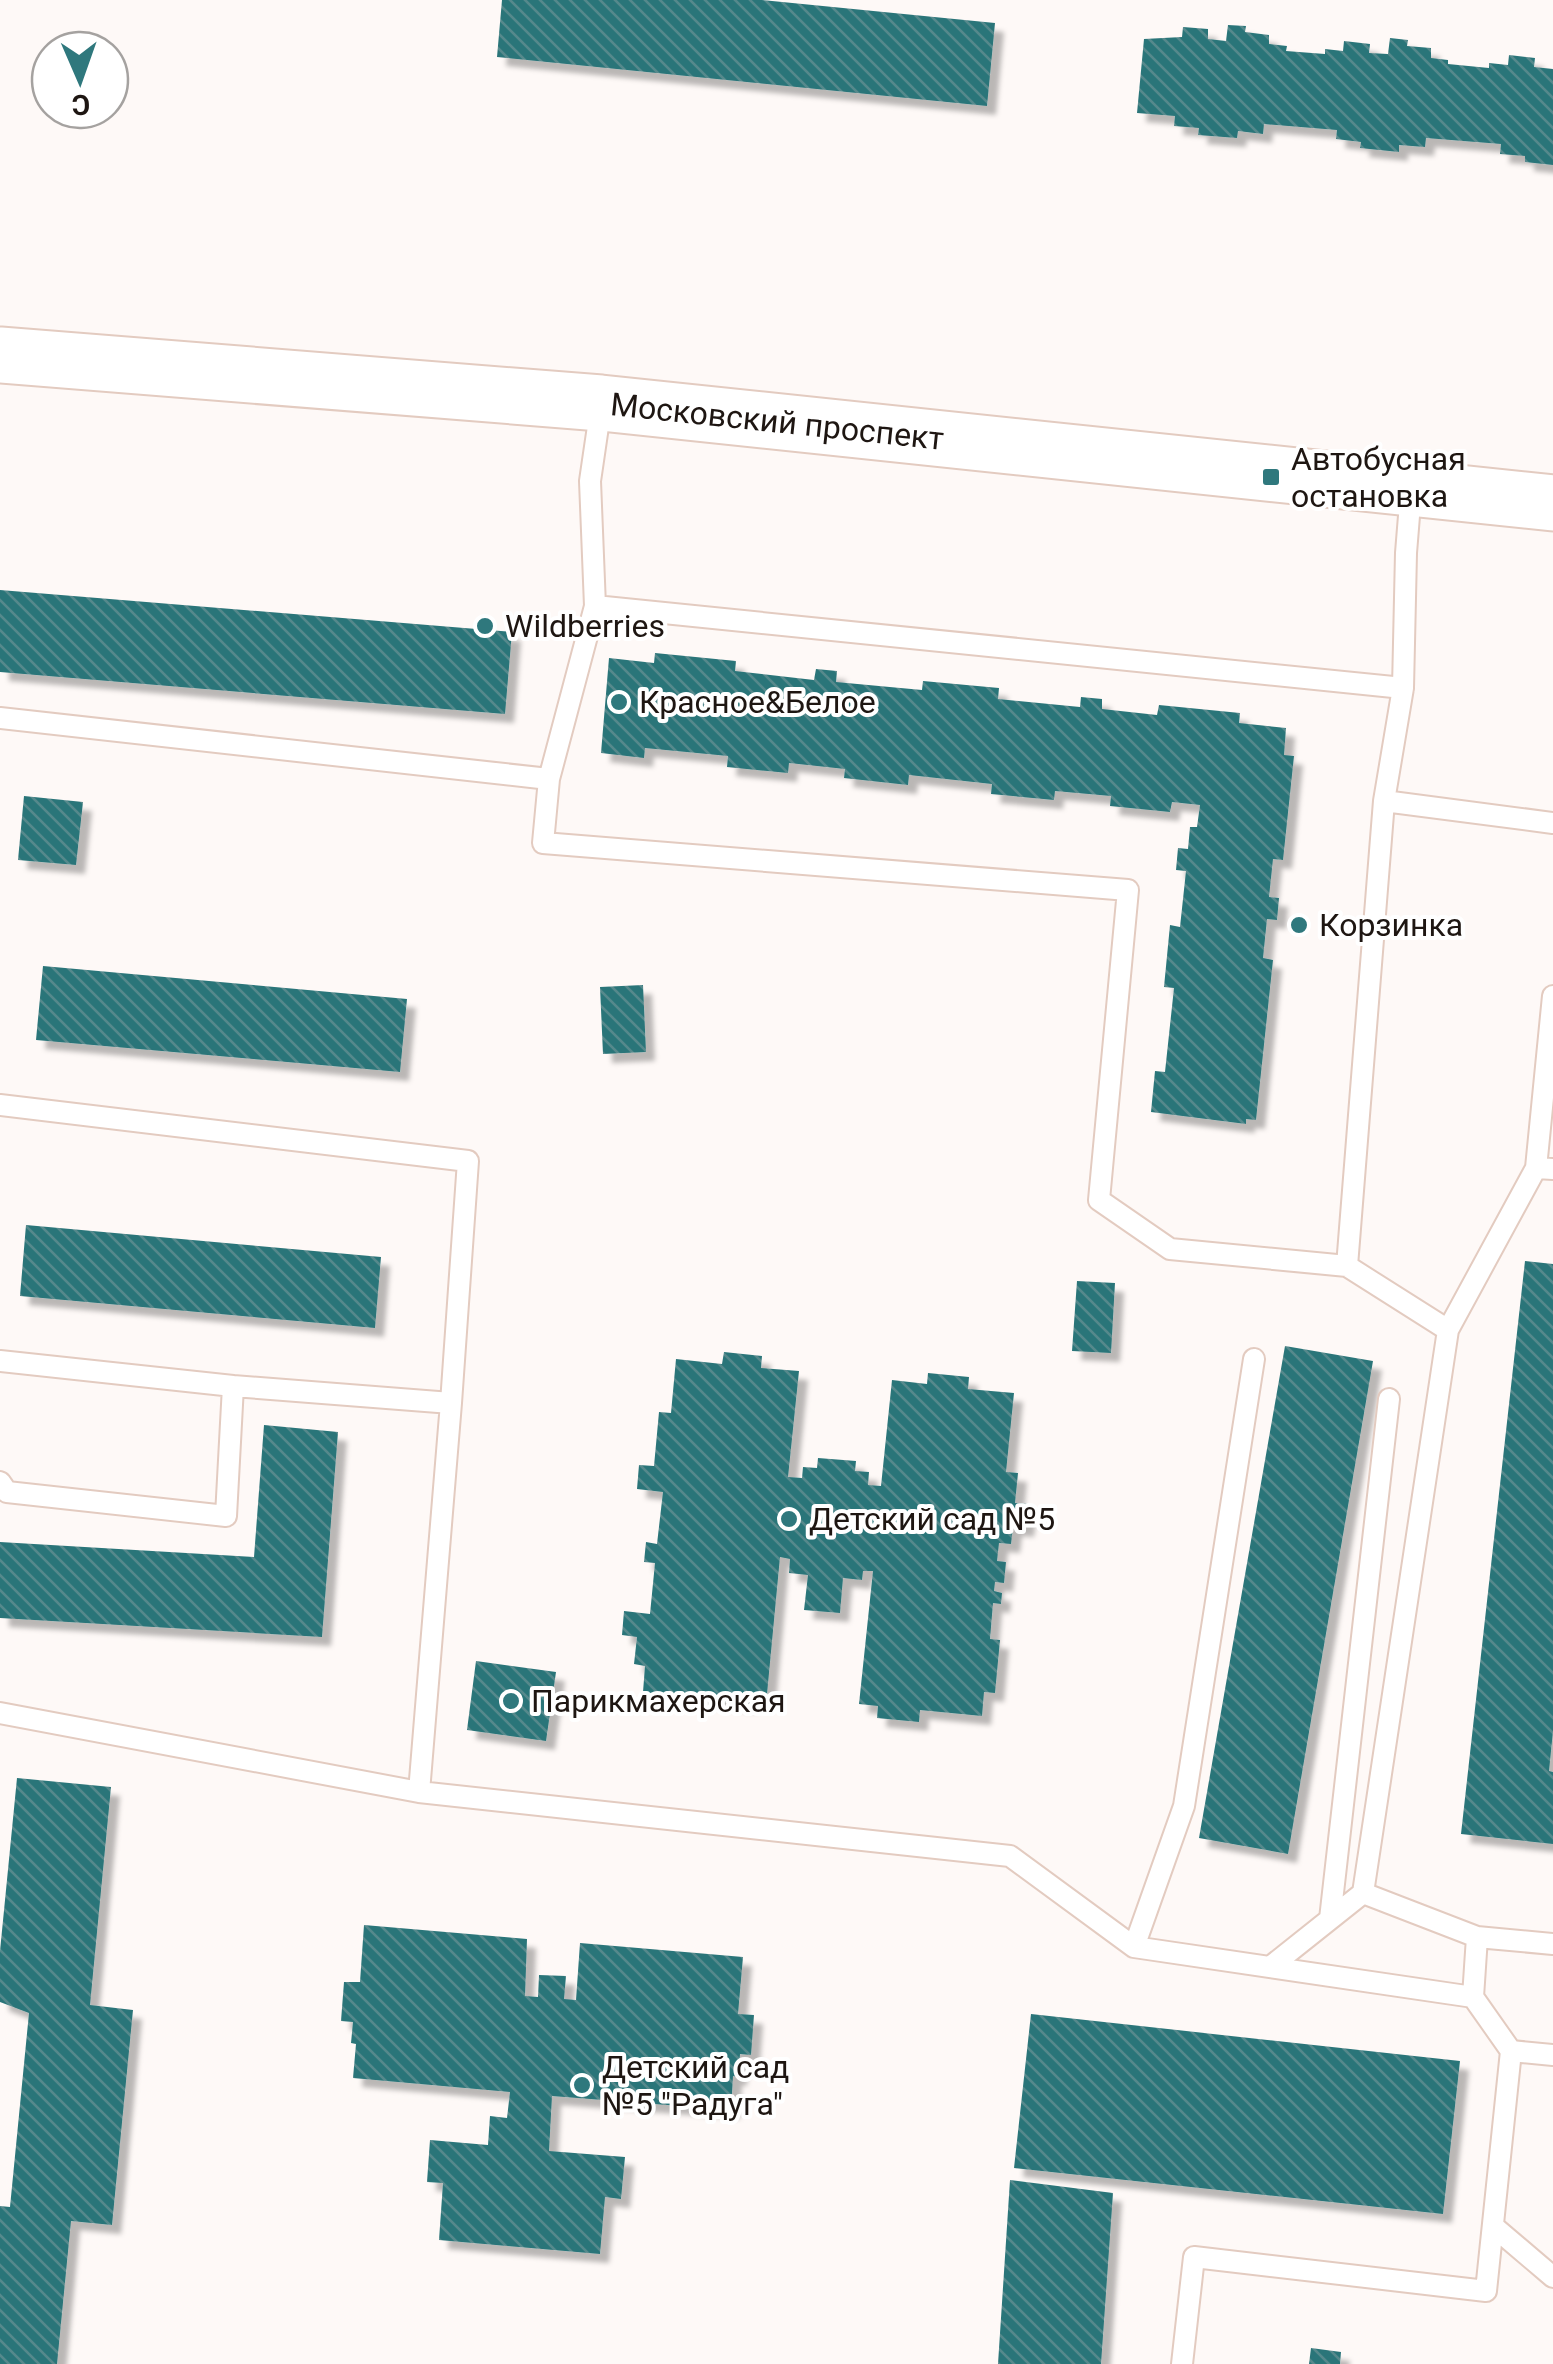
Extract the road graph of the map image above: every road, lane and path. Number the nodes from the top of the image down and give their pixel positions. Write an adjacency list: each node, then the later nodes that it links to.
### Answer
1 (0, 355): 2 (main road, Московский проспект)
2 (601, 403): 3 (main road, Московский проспект); 5 (lane)
3 (1412, 487): 4 (main road, Московский проспект); 6 (lane)
4 (1553, 503)
5 (595, 606): 6 (lane); 8 (lane)
6 (1402, 688): 9 (lane)
7 (0, 718): 8 (lane)
8 (549, 779): 14 (lane)
9 (1384, 801): 10 (lane); 14 (lane)
10 (1553, 823)
11 (1553, 996): 13 (lane)
12 (0, 1105): 20 (lane)
13 (1544, 1169): 15 (lane)
14 (1346, 1266): 15 (lane)
15 (1448, 1330): 24 (lane)
16 (1254, 1359): 28 (lane)
17 (0, 1361): 18 (lane)
18 (232, 1386): 20 (lane); 21 (lane)
19 (1389, 1399): 25 (lane)
20 (451, 1402): 23 (lane)
21 (0, 1482)
22 (0, 1713): 23 (lane)
23 (419, 1792): 28 (lane)
24 (1363, 1893): 25 (lane); 26 (lane)
25 (1330, 1919): 29 (lane)
26 (1477, 1937): 27 (lane); 30 (lane)
27 (1553, 1944)
28 (1134, 1947): 29 (lane)
29 (1270, 1967): 30 (lane)
30 (1473, 1996): 31 (lane)
31 (1511, 2051): 32 (lane); 33 (lane)
32 (1553, 2055)
33 (1493, 2226): 34 (lane); 35 (lane)
34 (1553, 2277)
35 (1182, 2364)

